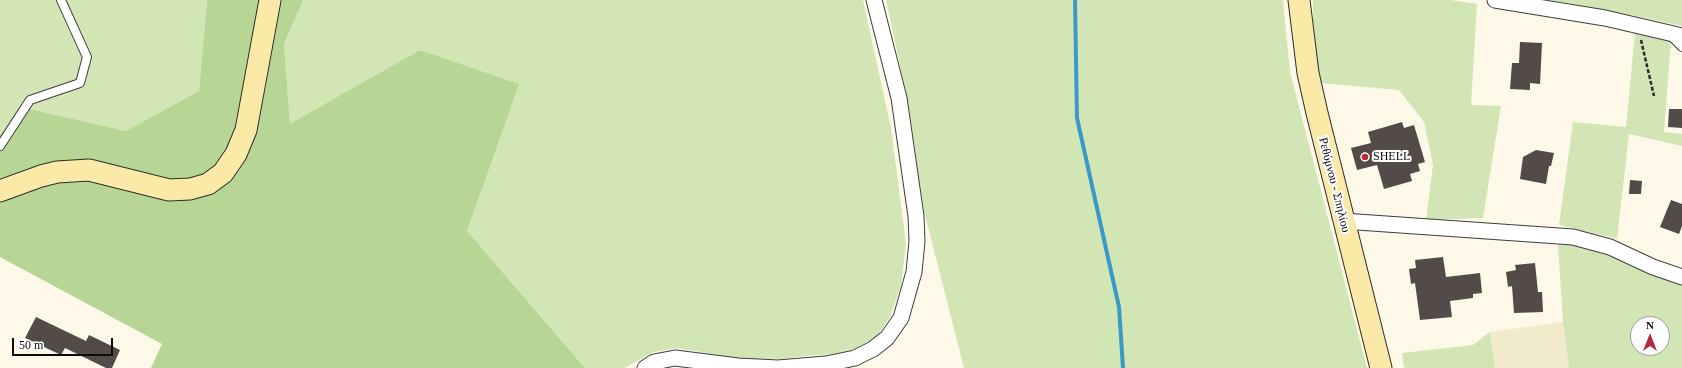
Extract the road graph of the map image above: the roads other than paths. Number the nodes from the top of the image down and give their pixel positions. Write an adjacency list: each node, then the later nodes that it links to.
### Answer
1 (61, 0): 9 (lane)
2 (270, 0): 10 (street)
3 (874, 0): 13 (street)
4 (1299, 0): 11 (street, Ρεθύμνου - Σπηλίου)
5 (1495, 0): 6 (street)
6 (1667, 33): 7 (street); 8 (lane)
7 (1682, 36)
8 (1682, 46)
9 (0, 146)
10 (0, 191)
11 (1343, 221): 12 (street); 14 (street, Ρεθύμνου - Σπηλίου)
12 (1682, 277)
13 (645, 368)
14 (1381, 368)

